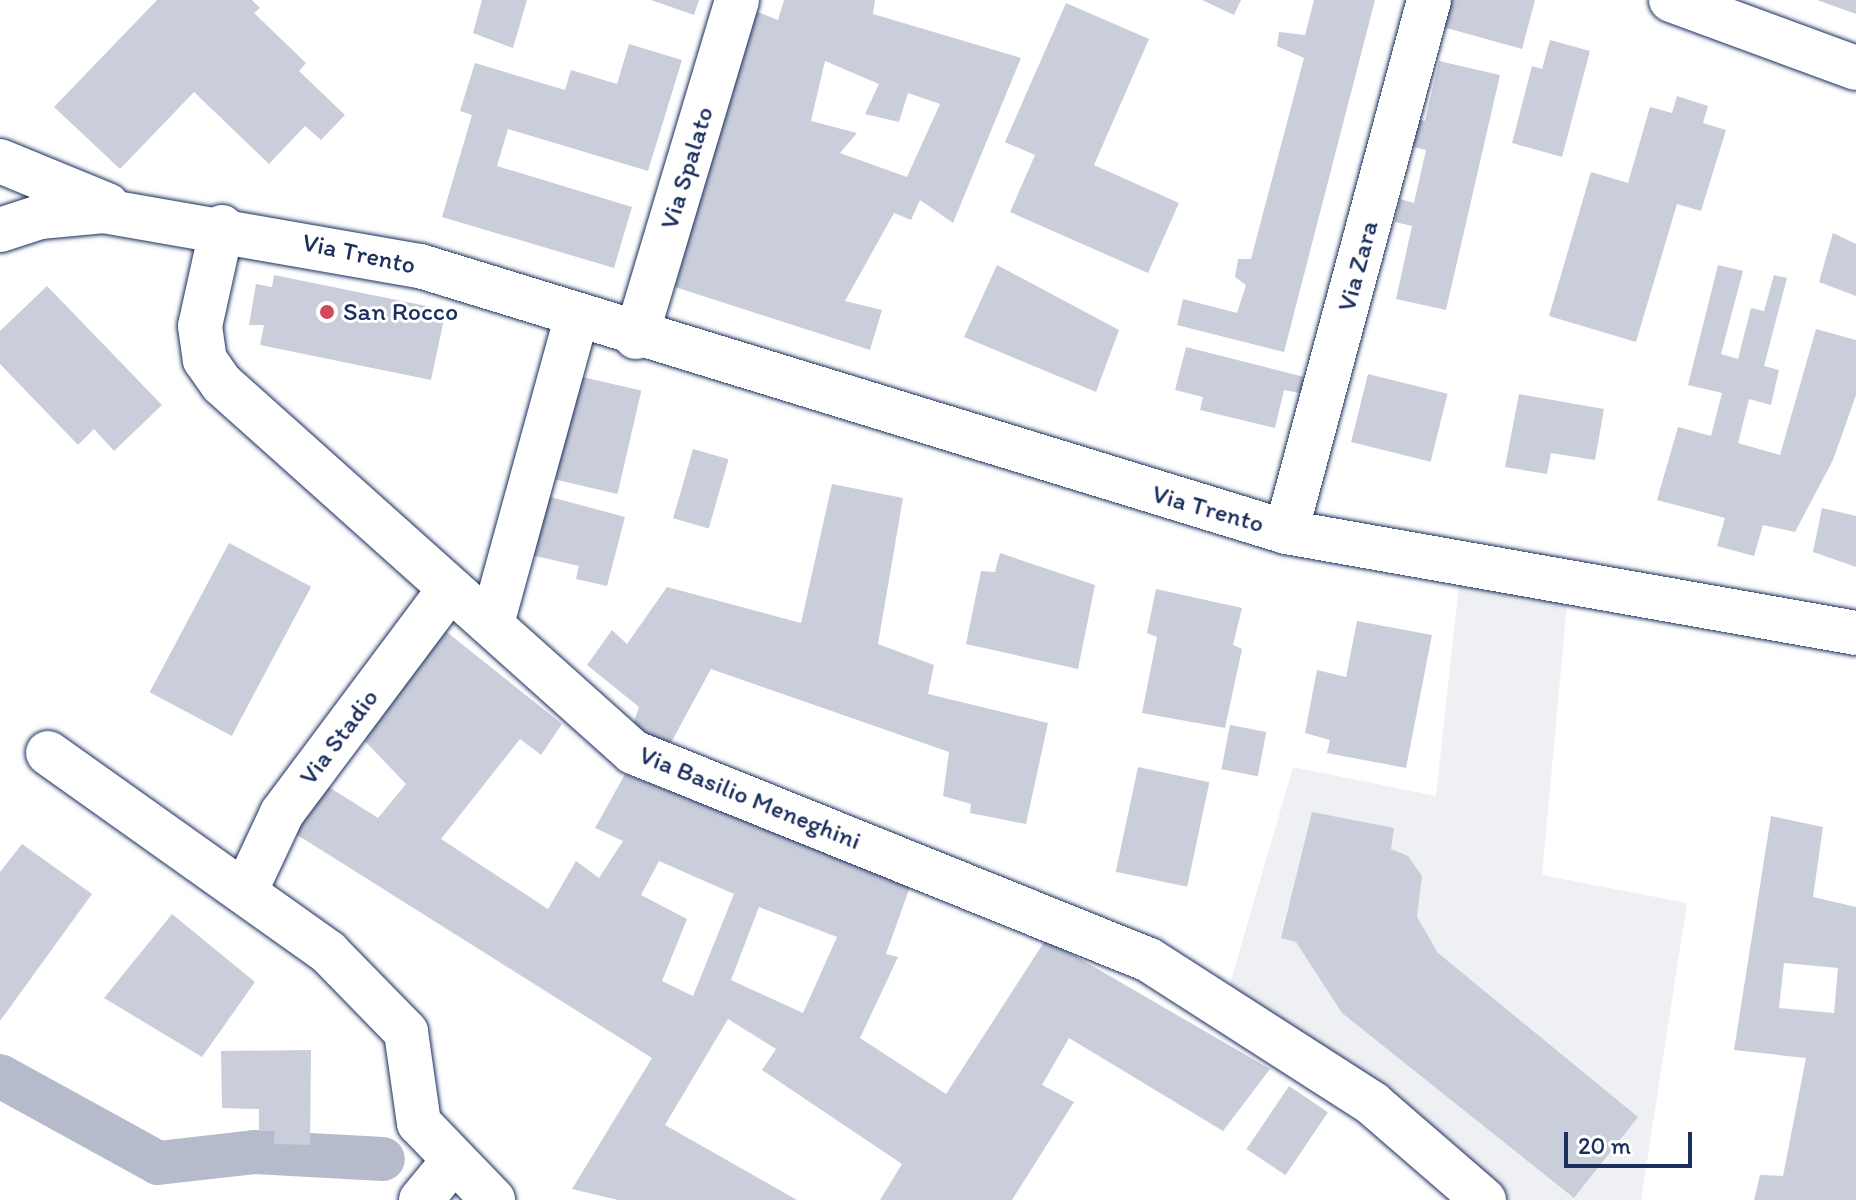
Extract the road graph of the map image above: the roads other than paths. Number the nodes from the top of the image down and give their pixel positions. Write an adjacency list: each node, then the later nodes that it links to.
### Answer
1 (737, 0): 11 (street, Via Spalato)
2 (1429, 0): 12 (street, Via Zara)
3 (1671, 0): 4 (street)
4 (1745, 13): 5 (street)
5 (1856, 68)
6 (0, 161): 7 (street, Via Trento)
7 (136, 215): 8 (street, Via Trento); 9 (street, Via Trento)
8 (222, 227): 10 (street, Via Trento); 13 (street, Via Basilio Meneghini)
9 (0, 230)
10 (577, 316): 11 (street, Via Trento); 14 (street)
11 (636, 337): 12 (street, Via Trento)
12 (1286, 532): 15 (street, Via Trento)
13 (449, 590): 14 (street, Via Basilio Meneghini); 17 (street, Via Stadio)
14 (493, 620): 21 (street, Via Basilio Meneghini)
15 (1856, 633)
16 (48, 753): 17 (street)
17 (245, 892): 18 (street)
18 (454, 1160): 19 (street); 20 (street)
19 (421, 1200)
20 (493, 1200)
21 (1484, 1200)

